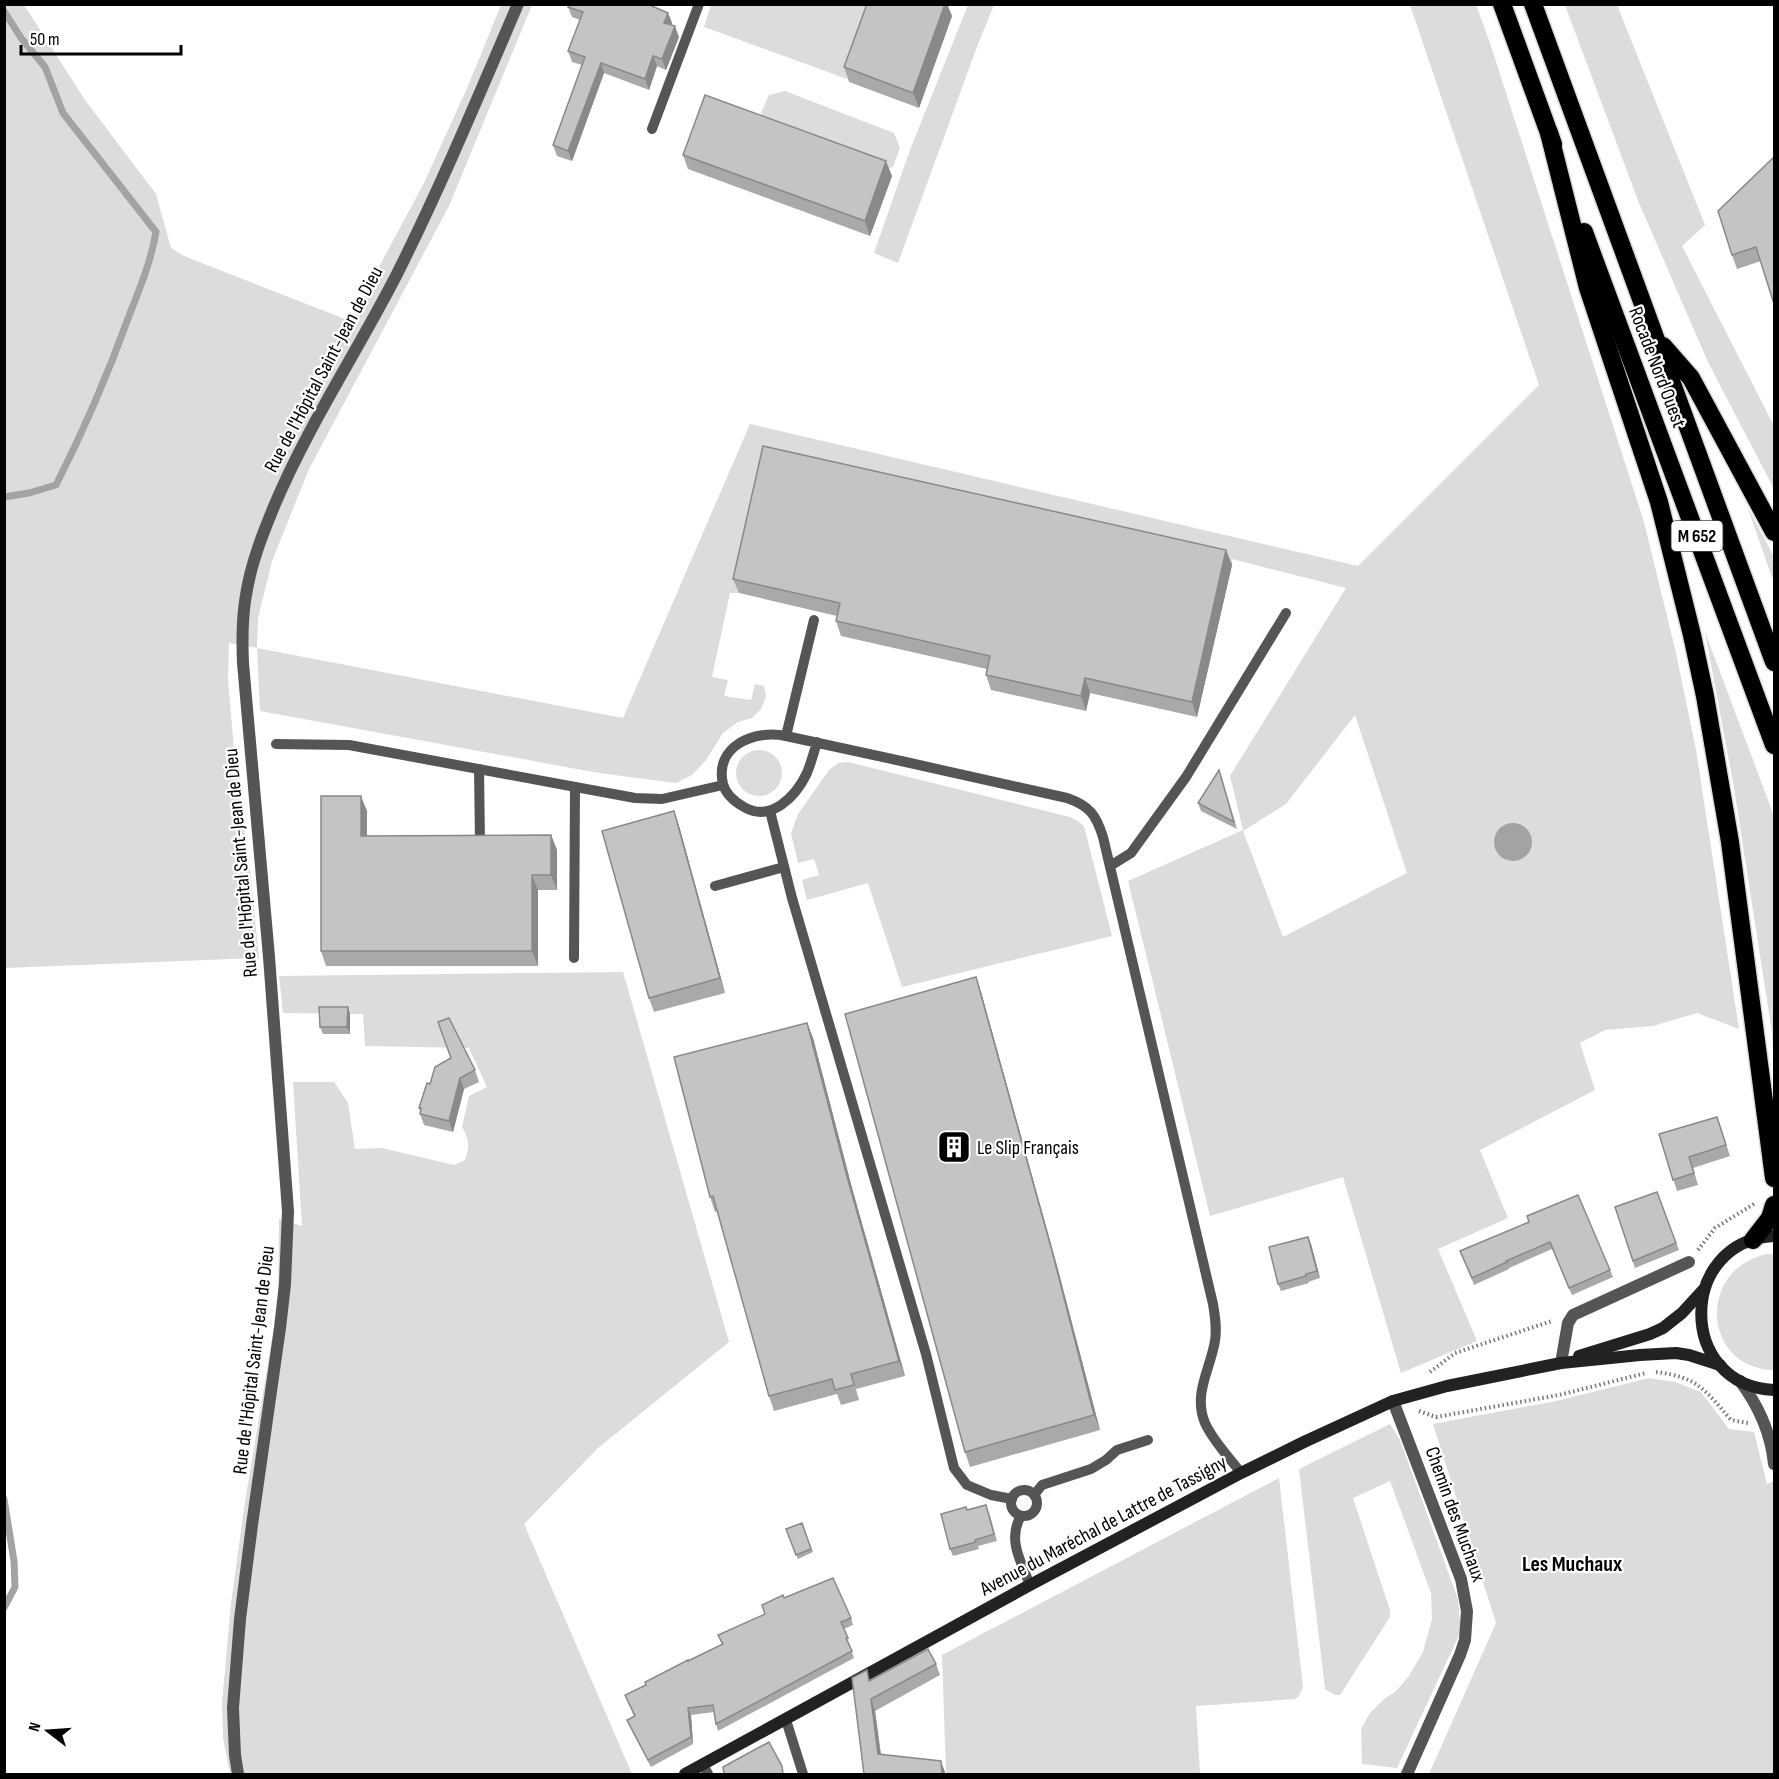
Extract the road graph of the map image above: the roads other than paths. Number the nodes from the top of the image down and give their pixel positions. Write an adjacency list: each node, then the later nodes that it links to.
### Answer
1 (518, 4): 45 (street, Rue de l'Hôpital Saint-Jean de Dieu)
2 (699, 4): 5 (lane)
3 (1502, 4): 6 (highway, Rocade Nord Ouest / M 652)
4 (1533, 4): 7 (highway, Rocade Nord Ouest / M 652)
5 (652, 129)
6 (1549, 133): 15 (highway, Rocade Nord Ouest / M 652); 25 (highway)
7 (1654, 335): 8 (highway); 11 (highway, Rocade Nord Ouest / M 652)
8 (1774, 532)
9 (1286, 613): 21 (lane)
10 (814, 620): 12 (lane)
11 (1774, 662)
12 (786, 735): 13 (lane); 17 (lane)
13 (817, 742): 19 (lane); 21 (lane)
14 (276, 744): 16 (lane)
15 (1774, 744)
16 (479, 769): 18 (lane); 20 (lane)
17 (723, 785): 18 (lane); 19 (lane)
18 (575, 787): 24 (lane)
19 (770, 811): 22 (lane)
20 (480, 842)
21 (1110, 866): 38 (lane)
22 (784, 867): 23 (lane); 40 (lane)
23 (715, 886)
24 (574, 958)
25 (1774, 1178)
26 (1774, 1205): 28 (highway)
27 (1774, 1236): 28 (main road, Avenue du Maréchal de Lattre de Tassigny)
28 (1753, 1240): 30 (main road, Avenue du Maréchal de Lattre de Tassigny)
29 (1689, 1262): 31 (street)
30 (1704, 1288): 31 (main road, Avenue du Maréchal de Lattre de Tassigny); 32 (main road, Avenue du Maréchal de Lattre de Tassigny)
31 (1561, 1363): 32 (main road, Avenue du Maréchal de Lattre de Tassigny); 35 (main road, Avenue du Maréchal de Lattre de Tassigny)
32 (1720, 1365): 33 (main road, Avenue du Maréchal de Lattre de Tassigny)
33 (1740, 1381): 34 (main road, Avenue du Maréchal de Lattre de Tassigny); 37 (street)
34 (1774, 1390)
35 (1394, 1401): 38 (main road, Avenue du Maréchal de Lattre de Tassigny); 48 (street, Chemin des Muchaux)
36 (1148, 1440): 39 (lane)
37 (1774, 1464)
38 (1241, 1473): 42 (main road, Avenue du Maréchal de Lattre de Tassigny)
39 (1034, 1495): 40 (lane); 41 (lane)
40 (1012, 1499): 41 (lane)
41 (1021, 1516): 42 (lane)
42 (1030, 1585): 43 (main road, Avenue du Maréchal de Lattre de Tassigny)
43 (786, 1720): 44 (main road, Avenue du Maréchal de Lattre de Tassigny); 47 (lane)
44 (705, 1770): 46 (main road, Avenue du Maréchal de Lattre de Tassigny)
45 (238, 1774)
46 (685, 1774)
47 (803, 1774)
48 (1407, 1774)

